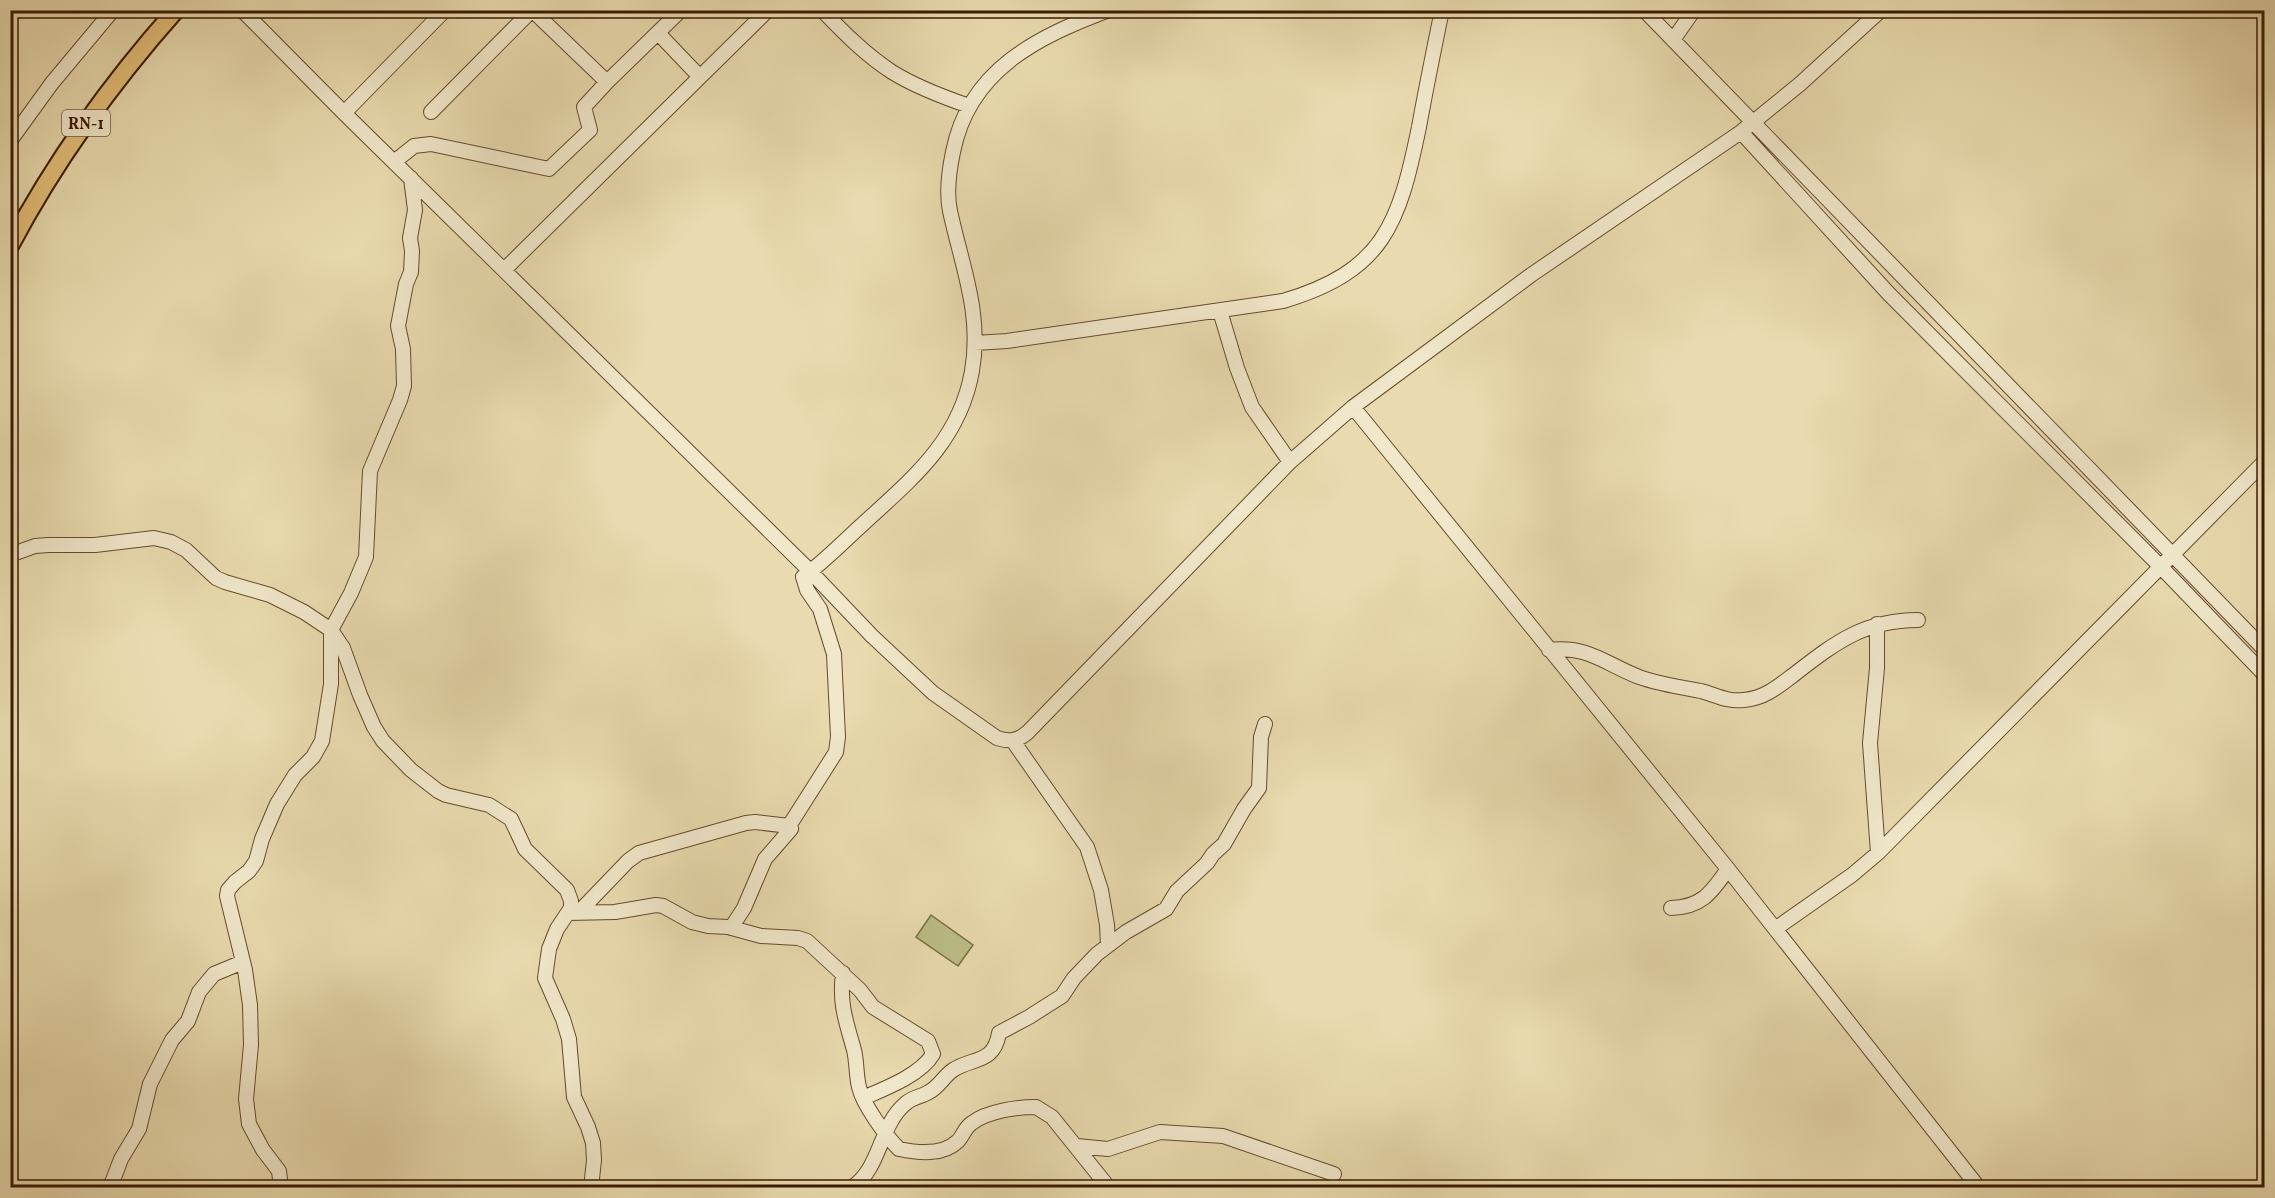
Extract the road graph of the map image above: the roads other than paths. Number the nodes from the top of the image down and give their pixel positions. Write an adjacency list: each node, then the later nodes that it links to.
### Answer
1 (113, 10): 24 (street)
2 (176, 10): 27 (main road, RN-1)
3 (242, 10): 22 (street)
4 (425, 10): 15 (street)
5 (445, 10): 15 (street)
6 (768, 10): 18 (street)
7 (822, 10): 20 (street)
8 (1109, 10): 20 (street)
9 (1442, 10): 29 (street)
10 (1644, 10): 17 (street)
11 (1694, 10): 17 (street)
12 (1881, 10): 23 (street)
13 (532, 11): 19 (street); 21 (street)
14 (679, 11): 16 (street)
15 (427, 28): 22 (street)
16 (658, 33): 18 (street); 19 (street)
17 (1673, 40): 23 (street)
18 (700, 77): 28 (street)
19 (607, 82): 25 (street)
20 (969, 106): 30 (street)
21 (431, 112)
22 (344, 113): 25 (street)
23 (1746, 127): 31 (street); 34 (street); 36 (street)
24 (10, 141)
25 (394, 162): 26 (street)
26 (411, 178): 28 (street); 40 (street)
27 (10, 246)
28 (504, 270): 37 (street)
29 (1220, 311): 30 (street); 32 (street)
30 (975, 343): 37 (street)
31 (1353, 407): 32 (street); 41 (street)
32 (1290, 462): 45 (street)
33 (2265, 462): 34 (street)
34 (2173, 553): 36 (street); 42 (street)
35 (10, 555): 40 (street)
36 (2161, 567): 43 (street); 47 (street)
37 (811, 572): 45 (street); 46 (street)
38 (1918, 620): 39 (street)
39 (1877, 624): 41 (street); 47 (street)
40 (330, 630): 50 (street); 54 (street)
41 (1549, 650): 48 (street)
42 (2265, 650)
43 (2265, 674)
44 (1265, 724): 53 (street)
45 (1013, 741): 53 (street)
46 (789, 826): 50 (street); 51 (street)
47 (1878, 853): 52 (street)
48 (1728, 869): 49 (street); 52 (street)
49 (1671, 908)
50 (573, 913): 51 (street); 62 (street)
51 (731, 928): 55 (street)
52 (1775, 929): 65 (street)
53 (1108, 945): 57 (street)
54 (243, 962): 60 (street); 61 (street)
55 (843, 973): 56 (street); 56 (street)
56 (862, 1098): 57 (street)
57 (885, 1132): 58 (street); 63 (street)
58 (1077, 1146): 59 (street); 64 (street)
59 (1334, 1174)
60 (110, 1188)
61 (281, 1188)
62 (591, 1188)
63 (851, 1188)
64 (1108, 1188)
65 (1979, 1188)

